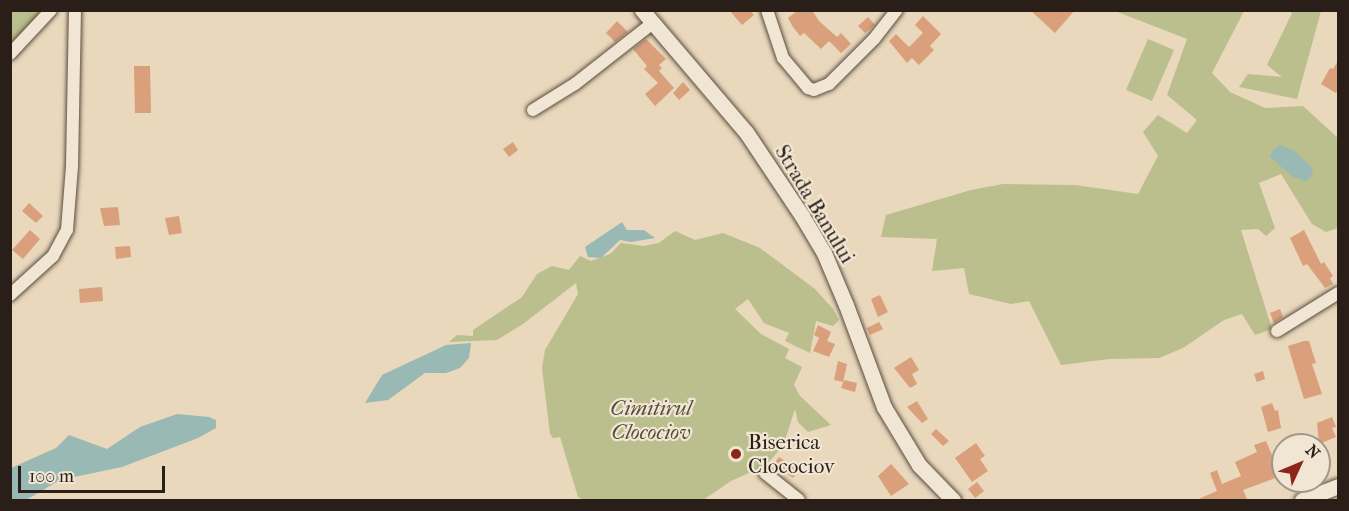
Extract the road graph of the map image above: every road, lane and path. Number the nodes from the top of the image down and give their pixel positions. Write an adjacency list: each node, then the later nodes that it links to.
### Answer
1 (51, 10): 7 (street)
2 (75, 10): 10 (street)
3 (642, 10): 6 (street, Strada Banului)
4 (767, 10): 5 (street)
5 (897, 10)
6 (654, 22): 8 (street); 15 (street, Strada Banului)
7 (10, 54)
8 (533, 110)
9 (1338, 293): 11 (street)
10 (10, 294)
11 (1277, 331)
12 (765, 473): 14 (street)
13 (1338, 486): 16 (street)
14 (799, 501)
15 (953, 501)
16 (1302, 501)

